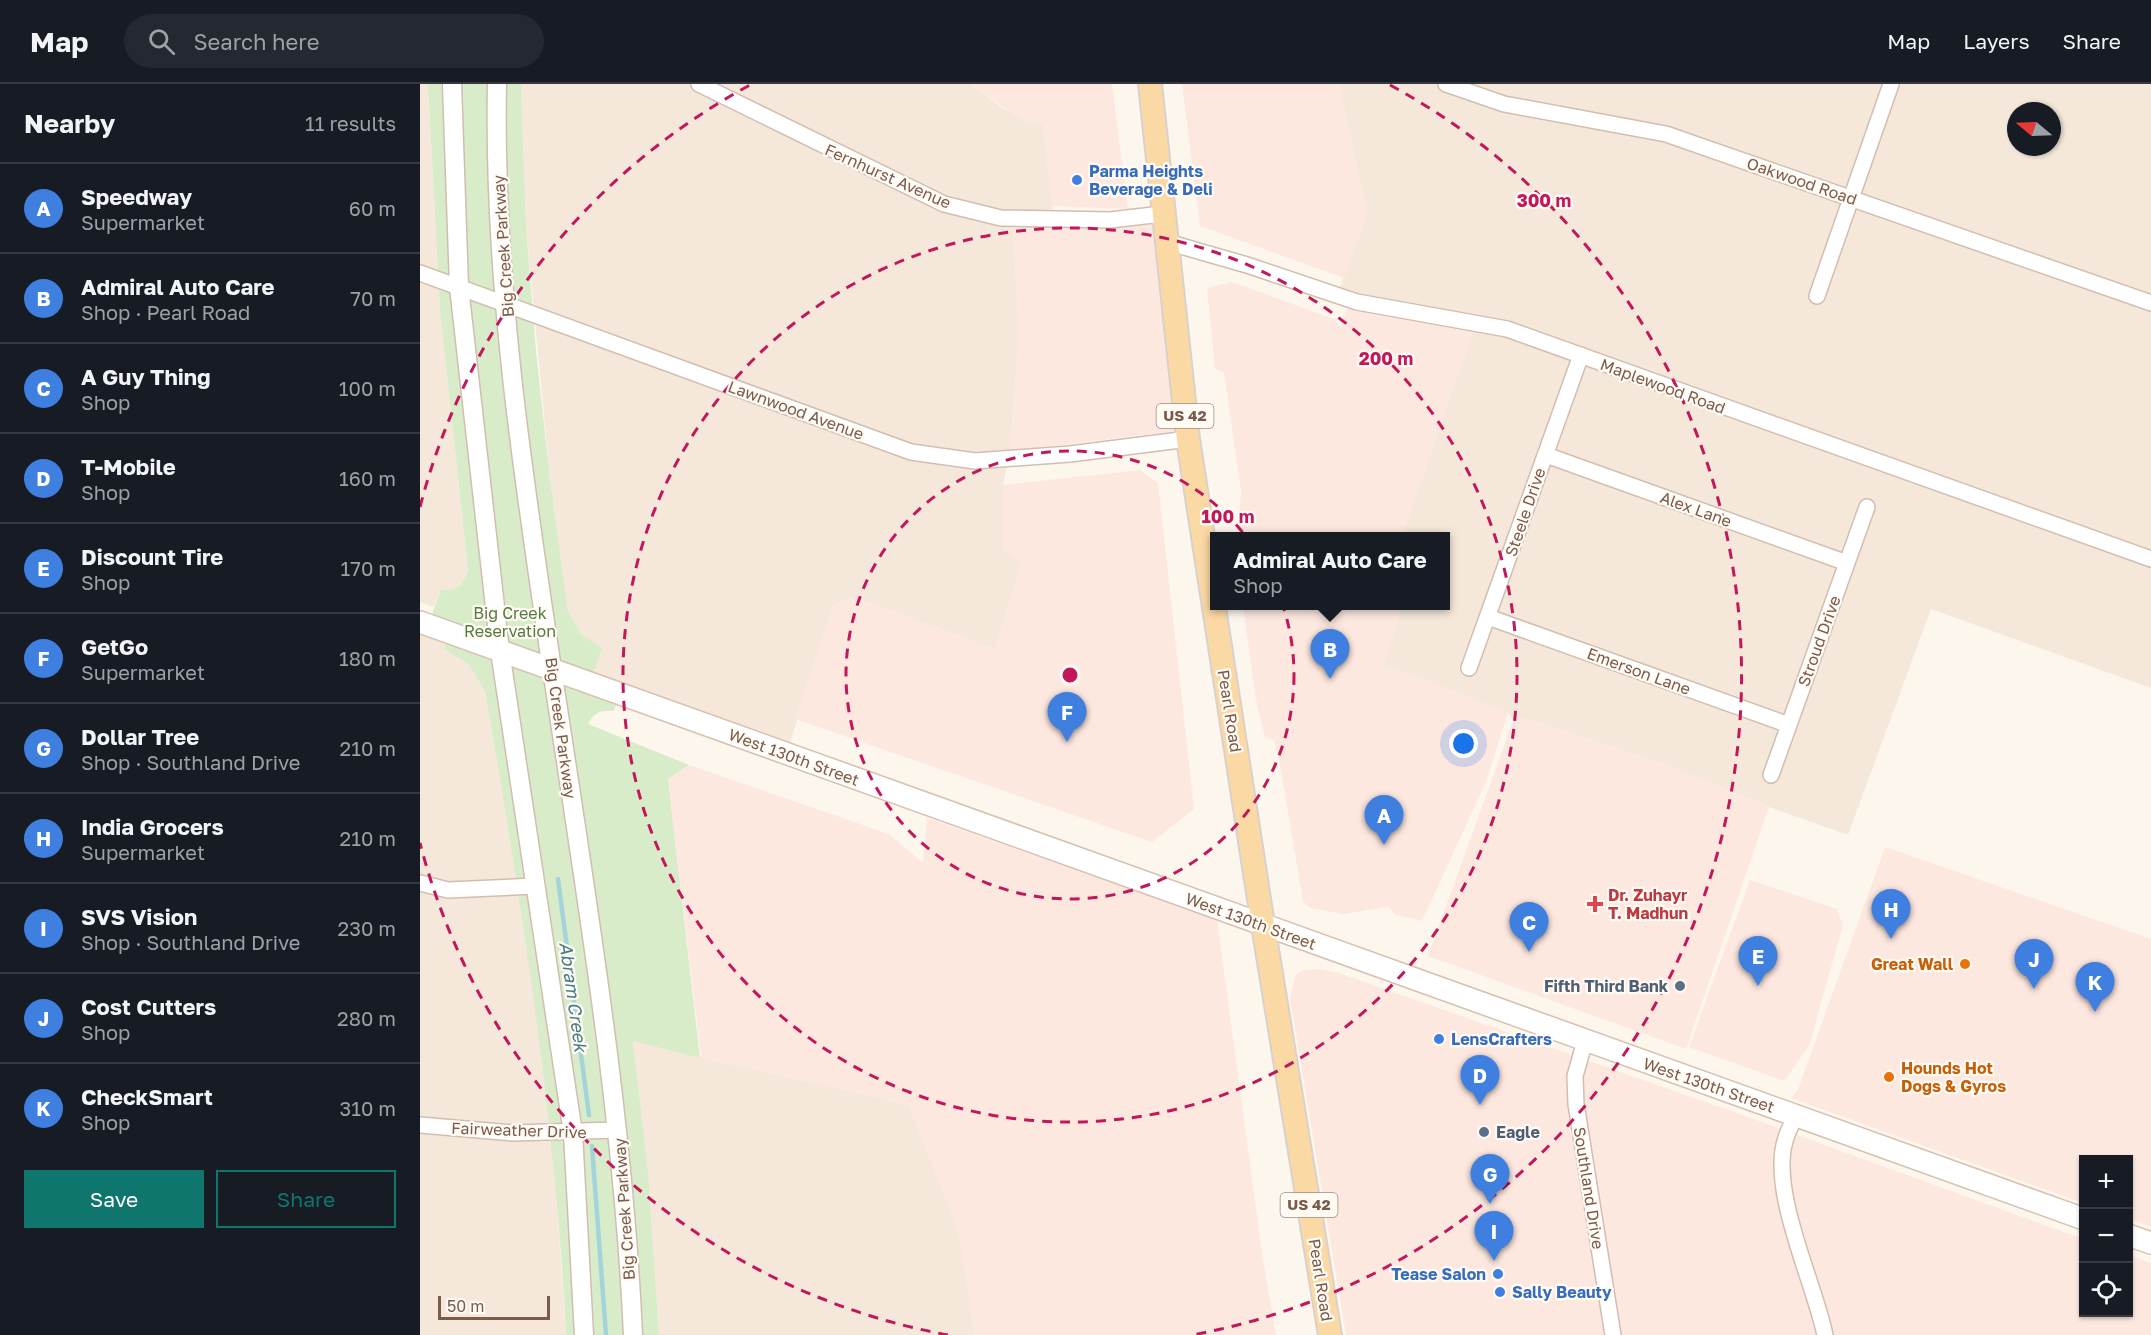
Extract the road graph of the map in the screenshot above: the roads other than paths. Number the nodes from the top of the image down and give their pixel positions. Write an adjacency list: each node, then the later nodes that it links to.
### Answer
1 (452, 84): 11 (street)
2 (497, 84): 14 (street, Big Creek Parkway)
3 (699, 84): 8 (street, Fernhurst Avenue)
4 (1150, 84): 8 (main road, Pearl Road / US 42)
5 (1446, 84): 7 (street, Oakwood Road)
6 (1891, 84): 7 (street)
7 (1852, 198): 12 (street); 13 (street, Oakwood Road)
8 (1162, 214): 9 (main road, Pearl Road / US 42)
9 (1167, 242): 15 (street, Maplewood Road); 16 (main road, Pearl Road / US 42)
10 (420, 273): 11 (street, Lawnwood Avenue)
11 (459, 286): 14 (street, Lawnwood Avenue); 25 (street)
12 (1817, 296)
13 (2151, 303)
14 (506, 304): 16 (street, Lawnwood Avenue); 27 (street, Big Creek Parkway)
15 (1581, 356): 17 (street, Steele Drive); 19 (street, Maplewood Road)
16 (1188, 439): 21 (main road, Pearl Road / US 42)
17 (1546, 455): 20 (street, Alex Lane); 23 (street, Steele Drive)
18 (1867, 507): 20 (street, Stroud Drive)
19 (2151, 559)
20 (1847, 563): 28 (street, Stroud Drive)
21 (1210, 582)
22 (1214, 610): 32 (main road, Pearl Road / US 42)
23 (1488, 617): 26 (street, Steele Drive); 28 (street, Emerson Lane)
24 (420, 622): 25 (main road, West 130th Street)
25 (500, 651): 27 (main road, West 130th Street); 31 (street)
26 (1469, 668)
27 (552, 670): 32 (main road, West 130th Street); 36 (street, Big Creek Parkway)
28 (1789, 725): 29 (street, Stroud Drive)
29 (1772, 775)
30 (420, 883): 31 (street)
31 (535, 886): 37 (street)
32 (1263, 926): 33 (main road, West 130th Street); 43 (main road, Pearl Road / US 42)
33 (1585, 1041): 34 (main road, West 130th Street); 44 (street, Southland Drive)
34 (1795, 1116): 38 (main road, West 130th Street); 45 (street)
35 (420, 1125): 37 (street, Fairweather Drive)
36 (618, 1130): 37 (street, Fairweather Drive); 42 (street, Big Creek Parkway)
37 (573, 1133): 41 (street)
38 (2079, 1217)
39 (2133, 1237): 40 (main road)
40 (2151, 1243)
41 (584, 1335)
42 (633, 1335)
43 (1330, 1335)
44 (1613, 1335)
45 (1825, 1335)

